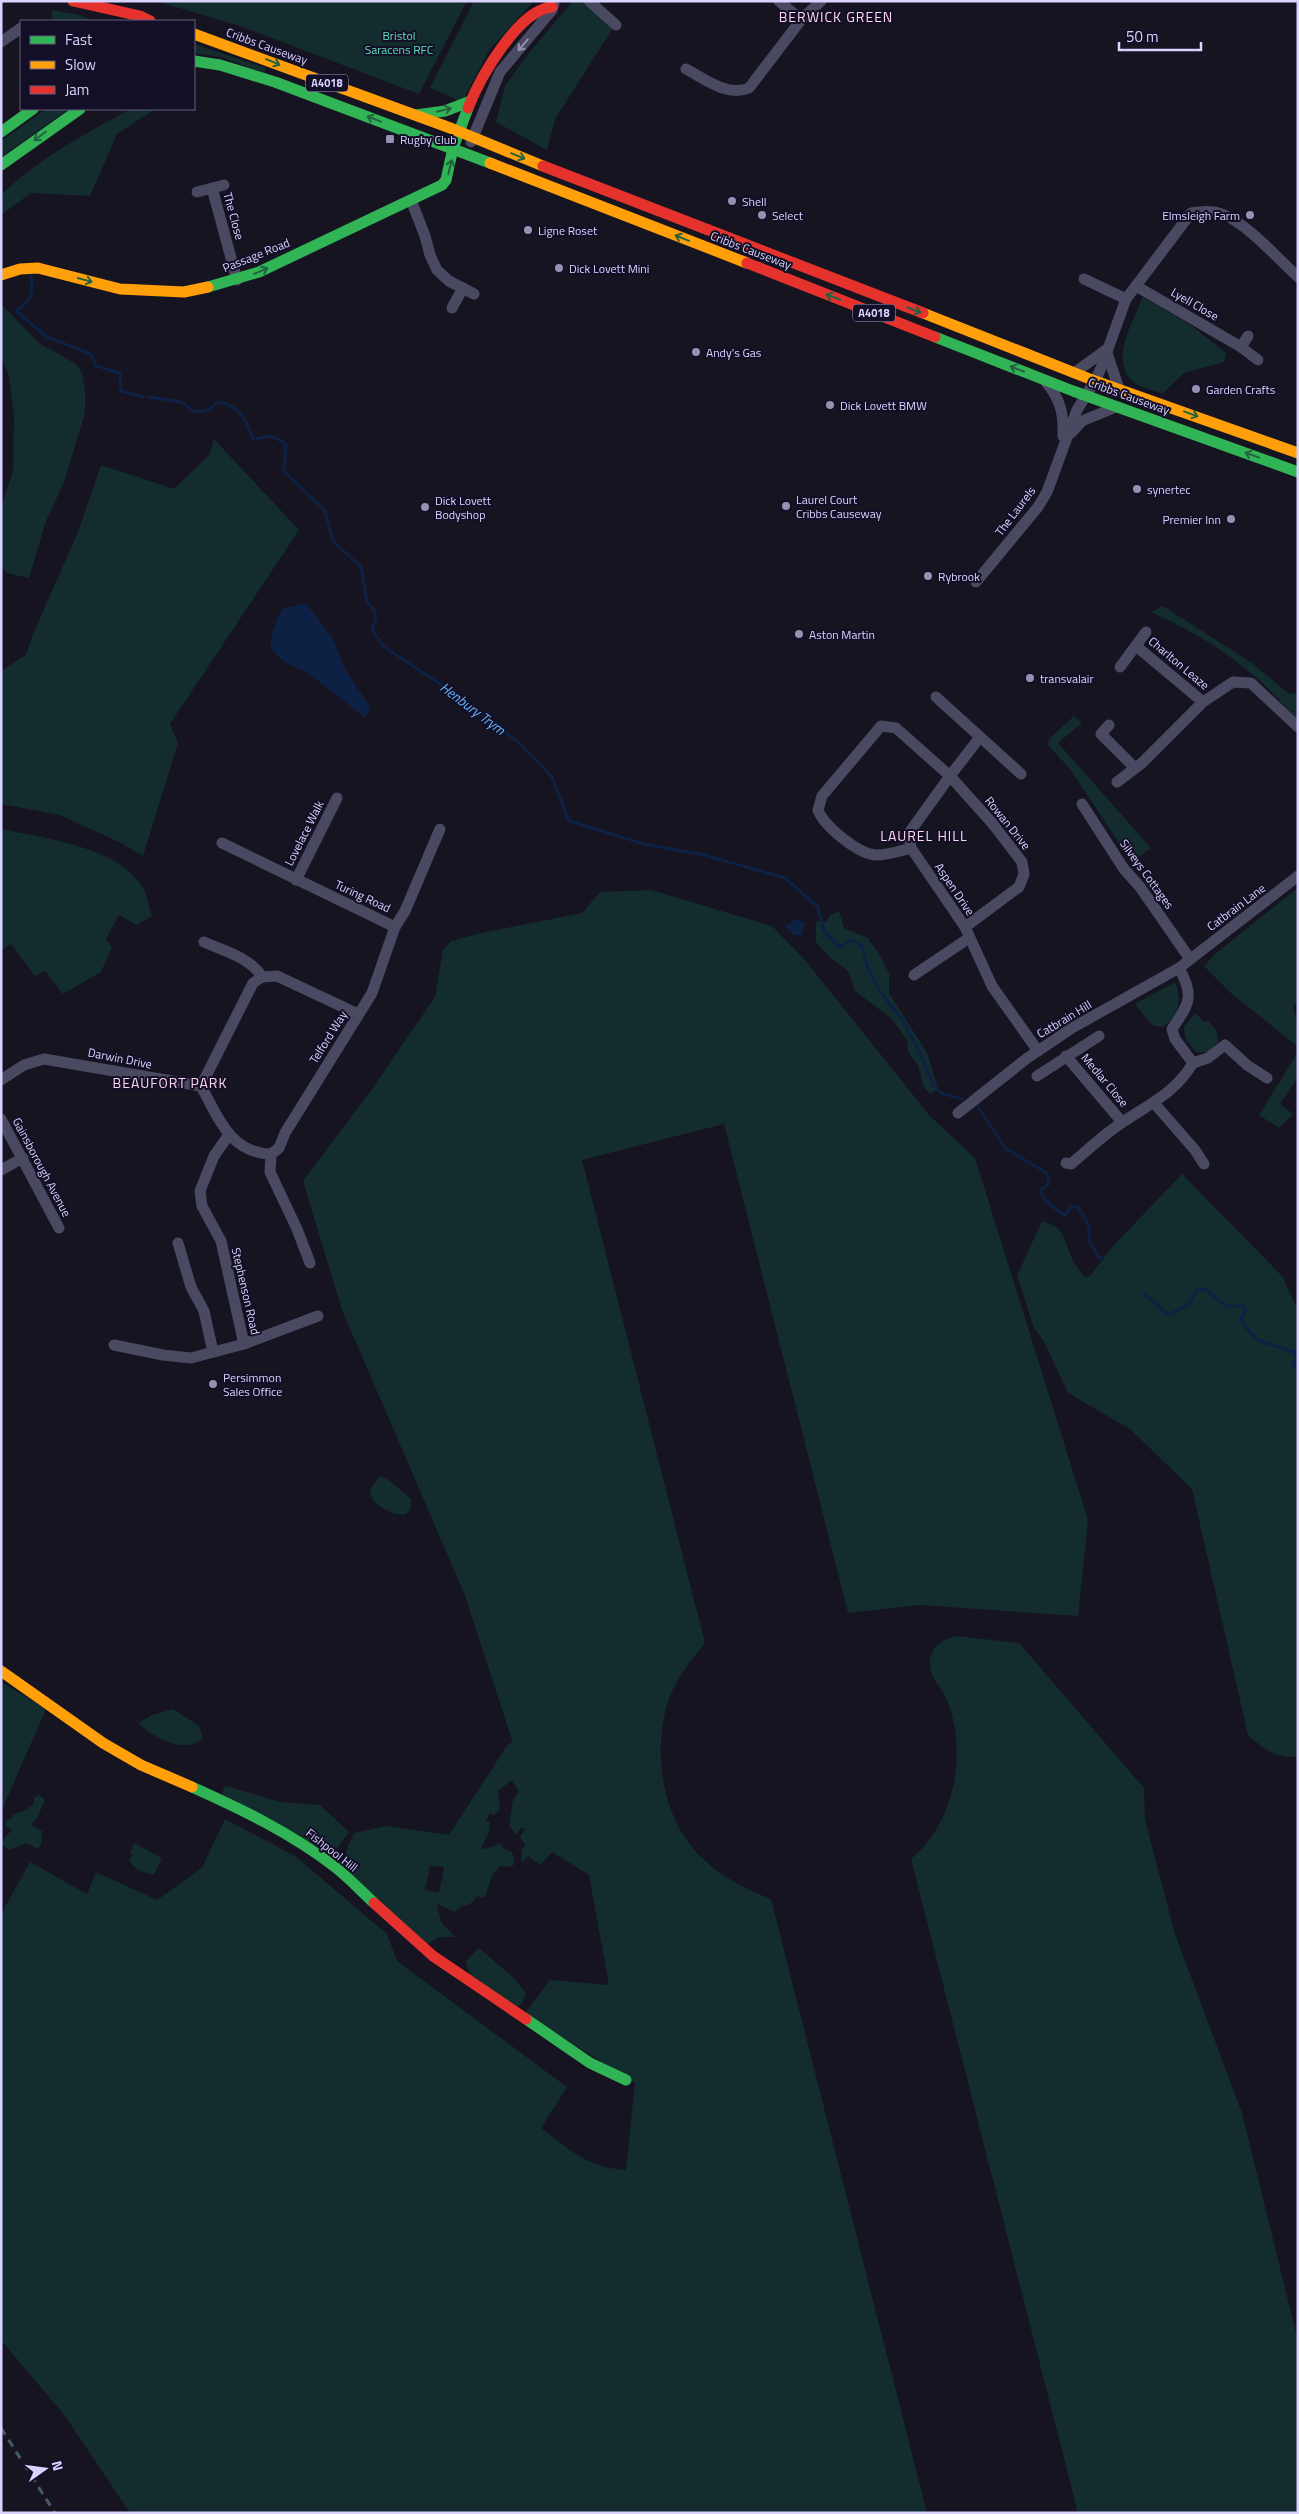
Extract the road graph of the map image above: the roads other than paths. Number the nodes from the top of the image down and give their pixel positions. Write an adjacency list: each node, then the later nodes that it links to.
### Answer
1 (73, 1): 6 (main road)
2 (589, 1): 10 (street)
3 (779, 1): 9 (street)
4 (821, 1): 9 (street)
5 (554, 4): 16 (main road, Passage Road); 22 (street, one-way to 22)
6 (113, 12): 7 (main road); 8 (main road)
7 (122, 20)
8 (148, 20)
9 (801, 20): 15 (street)
10 (616, 25)
11 (20, 29): 13 (street)
12 (195, 34): 19 (main road, Cribbs Causeway / A4018, one-way to 19)
13 (1, 42)
14 (195, 61): 23 (main road, Cribbs Causeway / A4018, one-way to 14)
15 (686, 68)
16 (471, 101): 19 (main road, one-way to 16); 21 (main road, Passage Road)
17 (32, 110): 20 (main road)
18 (79, 110): 25 (main road, one-way to 25)
19 (416, 115): 21 (main road, Cribbs Causeway / A4018)
20 (1, 132)
21 (459, 132): 22 (main road, Cribbs Causeway / A4018); 23 (main road, Passage Road)
22 (473, 137): 24 (street); 41 (main road, Cribbs Causeway / A4018, one-way to 41)
23 (453, 148): 24 (main road, Cribbs Causeway / A4018); 27 (main road, Passage Road, one-way to 23)
24 (466, 153): 42 (main road, Cribbs Causeway / A4018, one-way to 24)
25 (1, 165)
26 (197, 192): 31 (street, The Close)
27 (411, 200): 31 (main road, Passage Road, one-way to 27); 33 (street)
28 (1, 275): 31 (main road, Passage Road, one-way to 31)
29 (1298, 277): 32 (street, The Laurels)
30 (1084, 279): 35 (street)
31 (237, 280)
32 (1136, 286): 35 (street, The Laurels); 38 (street, Lyell Close)
33 (463, 288): 34 (street); 36 (street)
34 (474, 294)
35 (1126, 299): 39 (street, The Laurels)
36 (452, 308)
37 (1248, 336): 38 (street)
38 (1240, 347): 40 (street, Lyell Close)
39 (1106, 350): 41 (street); 43 (street, The Laurels); 44 (street)
40 (1258, 360)
41 (1074, 373): 43 (main road, Cribbs Causeway / A4018)
42 (1044, 379): 45 (main road, Cribbs Causeway / A4018); 47 (street, The Laurels)
43 (1095, 381): 44 (main road, Cribbs Causeway / A4018); 45 (street, The Laurels)
44 (1119, 389): 48 (main road, Cribbs Causeway / A4018, one-way to 48)
45 (1086, 396): 46 (main road, Cribbs Causeway / A4018); 47 (street, The Laurels)
46 (1117, 406): 47 (street, The Laurels); 49 (main road, Cribbs Causeway / A4018, one-way to 46)
47 (1062, 447): 50 (street, The Laurels)
48 (1298, 453)
49 (1298, 472)
50 (976, 582)
51 (1146, 632): 52 (street, Charlton Leaze)
52 (1136, 646): 53 (street, Charlton Leaze); 55 (street, Charlton Leaze)
53 (1120, 667)
54 (936, 697): 58 (street)
55 (1203, 702): 57 (street); 59 (street)
56 (1109, 725): 59 (street)
57 (1298, 727)
58 (980, 737): 60 (street); 61 (street)
59 (1135, 768): 62 (street)
60 (1021, 774)
61 (950, 776): 67 (street); 67 (street); 71 (street, Rowan Drive)
62 (1117, 782)
63 (337, 798): 69 (street, Lovelace Walk)
64 (1082, 804): 73 (street, Silveys Cottages)
65 (440, 829): 70 (street, Turing Road)
66 (222, 843): 69 (street, Turing Road)
67 (911, 848): 71 (street, Aspen Drive)
68 (1298, 876): 73 (street, Catbrain Lane)
69 (296, 880): 70 (street, Turing Road)
70 (395, 927): 77 (street, Telford Way)
71 (967, 933): 75 (street); 79 (street, Aspen Drive)
72 (204, 942): 76 (street)
73 (1190, 959): 74 (street, Catbrain Hill)
74 (1179, 968): 79 (street, Catbrain Hill); 81 (street)
75 (914, 974)
76 (262, 977): 77 (street); 85 (street)
77 (358, 1014): 91 (street, Telford Way)
78 (1098, 1036): 80 (street, Medlar Close)
79 (1038, 1050): 87 (street, Catbrain Hill)
80 (1066, 1056): 82 (street, Medlar Close); 89 (street, Medlar Close)
81 (1193, 1063): 83 (street, Medlar Close); 86 (street, Medlar Close)
82 (1037, 1076)
83 (1267, 1078)
84 (1, 1080): 85 (street, Darwin Drive)
85 (201, 1086): 90 (street)
86 (1154, 1103): 89 (street, Medlar Close); 94 (street)
87 (958, 1113)
88 (1, 1119): 92 (street, Gainsborough Avenue)
89 (1122, 1122): 93 (street, Medlar Close)
90 (228, 1136): 91 (street); 100 (street, Stephenson Road)
91 (271, 1154): 98 (street)
92 (23, 1158): 95 (street); 96 (street, Gainsborough Avenue)
93 (1066, 1163)
94 (1204, 1164)
95 (1, 1170)
96 (59, 1228)
97 (178, 1243): 102 (street)
98 (310, 1263)
99 (318, 1316): 100 (street)
100 (244, 1344): 102 (street)
101 (114, 1345): 102 (street)
102 (213, 1352)
103 (1, 1671): 104 (main road, Fishpool Hill)
104 (626, 2080)

